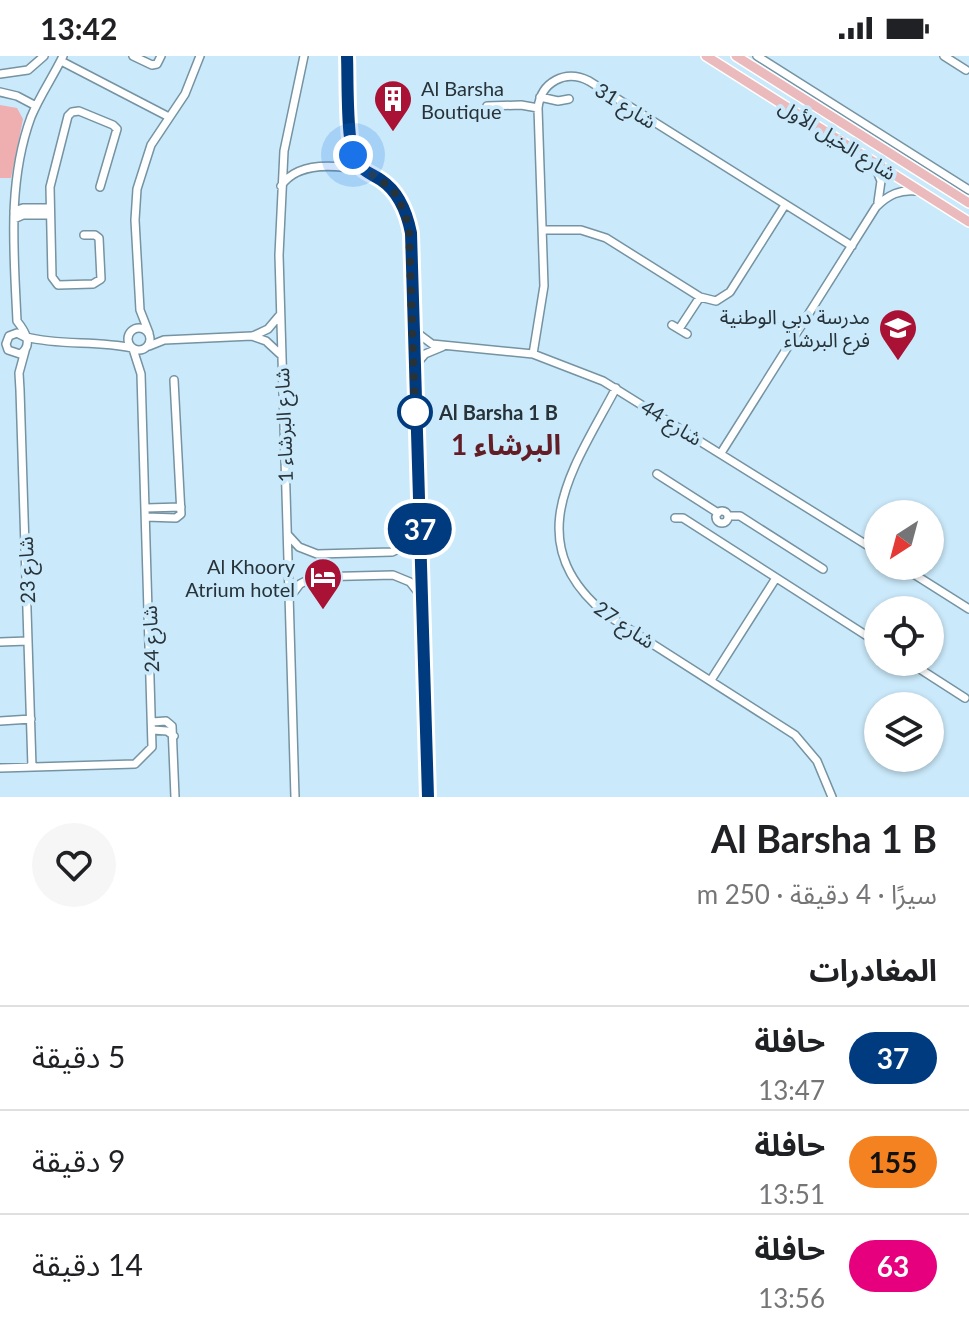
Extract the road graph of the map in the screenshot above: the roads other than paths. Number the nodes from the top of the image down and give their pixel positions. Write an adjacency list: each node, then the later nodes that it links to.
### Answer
1 (44, 56): 13 (street)
2 (133, 56): 3 (street)
3 (161, 56)
4 (200, 56): 20 (street)
5 (304, 56): 23 (street, شارع البرشاء 1)
6 (347, 56): 22 (street)
7 (706, 56): 21 (main road, شارع الخيل الأول)
8 (736, 56): 27 (main road, شارع الخيل الأول)
9 (757, 56): 25 (street)
10 (944, 56): 12 (street)
11 (62, 59): 17 (street); 20 (street)
12 (966, 70)
13 (0, 74)
14 (0, 92): 17 (street)
15 (540, 97): 16 (street); 19 (street); 28 (street, شارع 31)
16 (569, 99)
17 (36, 106): 31 (street)
18 (487, 106): 19 (street)
19 (538, 108): 33 (street)
20 (169, 117): 37 (street)
21 (870, 159): 26 (main road, شارع الخيل الأول); 29 (street)
22 (367, 172): 23 (street); 40 (street)
23 (281, 186): 38 (street, شارع البرشاء 1)
24 (100, 187): 30 (street)
25 (969, 190)
26 (923, 192): 29 (street); 32 (main road, شارع الخيل الأول)
27 (969, 203)
28 (785, 205): 35 (street, شارع 31); 36 (street)
29 (876, 207): 35 (street)
30 (49, 212): 31 (street); 34 (street)
31 (14, 215): 39 (street)
32 (969, 222)
33 (543, 230): 36 (street); 56 (street)
34 (84, 235)
35 (852, 246): 62 (street)
36 (700, 297): 43 (street)
37 (140, 310): 41 (street); 42 (street)
38 (279, 316): 44 (street); 55 (street, شارع البرشاء 1)
39 (17, 321): 45 (street); 46 (street)
40 (412, 329): 50 (street, شارع 44); 57 (street)
41 (149, 333): 42 (street); 47 (street); 51 (street)
42 (130, 334): 49 (street); 52 (street)
43 (687, 334)
44 (252, 336): 47 (street); 55 (street)
45 (26, 337): 46 (street); 48 (street); 54 (street)
46 (6, 338): 53 (street)
47 (172, 340): 51 (street)
48 (50, 342): 49 (street); 54 (street)
49 (107, 342): 52 (street)
50 (445, 346): 56 (street, شارع 44); 57 (street)
51 (148, 347): 52 (street); 58 (street, شارع 24)
52 (132, 348): 58 (street, شارع 24)
53 (6, 350): 54 (street); 59 (street, شارع 23)
54 (25, 351): 59 (street, شارع 23)
55 (280, 354): 70 (street, شارع البرشاء 1)
56 (533, 354): 61 (street, شارع 44)
57 (414, 367): 69 (street)
58 (141, 371): 65 (street, شارع 24)
59 (19, 373): 80 (street, شارع 23)
60 (174, 380): 64 (street)
61 (616, 388): 62 (street, شارع 44); 83 (street, شارع 27)
62 (721, 453): 72 (street, شارع 44)
63 (657, 474): 68 (street)
64 (181, 507): 65 (street); 66 (street)
65 (146, 508): 66 (street, شارع 24)
66 (146, 517): 87 (street, شارع 24)
67 (675, 518): 71 (street)
68 (718, 519): 71 (street); 73 (street)
69 (420, 525): 70 (street); 76 (street)
70 (287, 533): 77 (street, شارع البرشاء 1)
71 (710, 535): 74 (street)
72 (864, 543)
73 (823, 569)
74 (776, 578): 79 (street); 83 (street)
75 (923, 580): 78 (street)
76 (422, 598): 77 (street); 92 (street)
77 (289, 599): 91 (street, شارع البرشاء 1)
78 (969, 609)
79 (864, 634)
80 (28, 641): 81 (street); 85 (street, شارع 23)
81 (0, 642)
82 (931, 676): 84 (street)
83 (711, 680): 93 (street, شارع 27)
84 (965, 698)
85 (31, 719): 86 (street); 88 (street, شارع 23)
86 (0, 721)
87 (152, 726): 88 (street, شارع 24); 90 (street)
88 (32, 767): 89 (street, شارع 24)
89 (0, 768)
90 (175, 797)
91 (295, 797)
92 (428, 797)
93 (832, 797)

